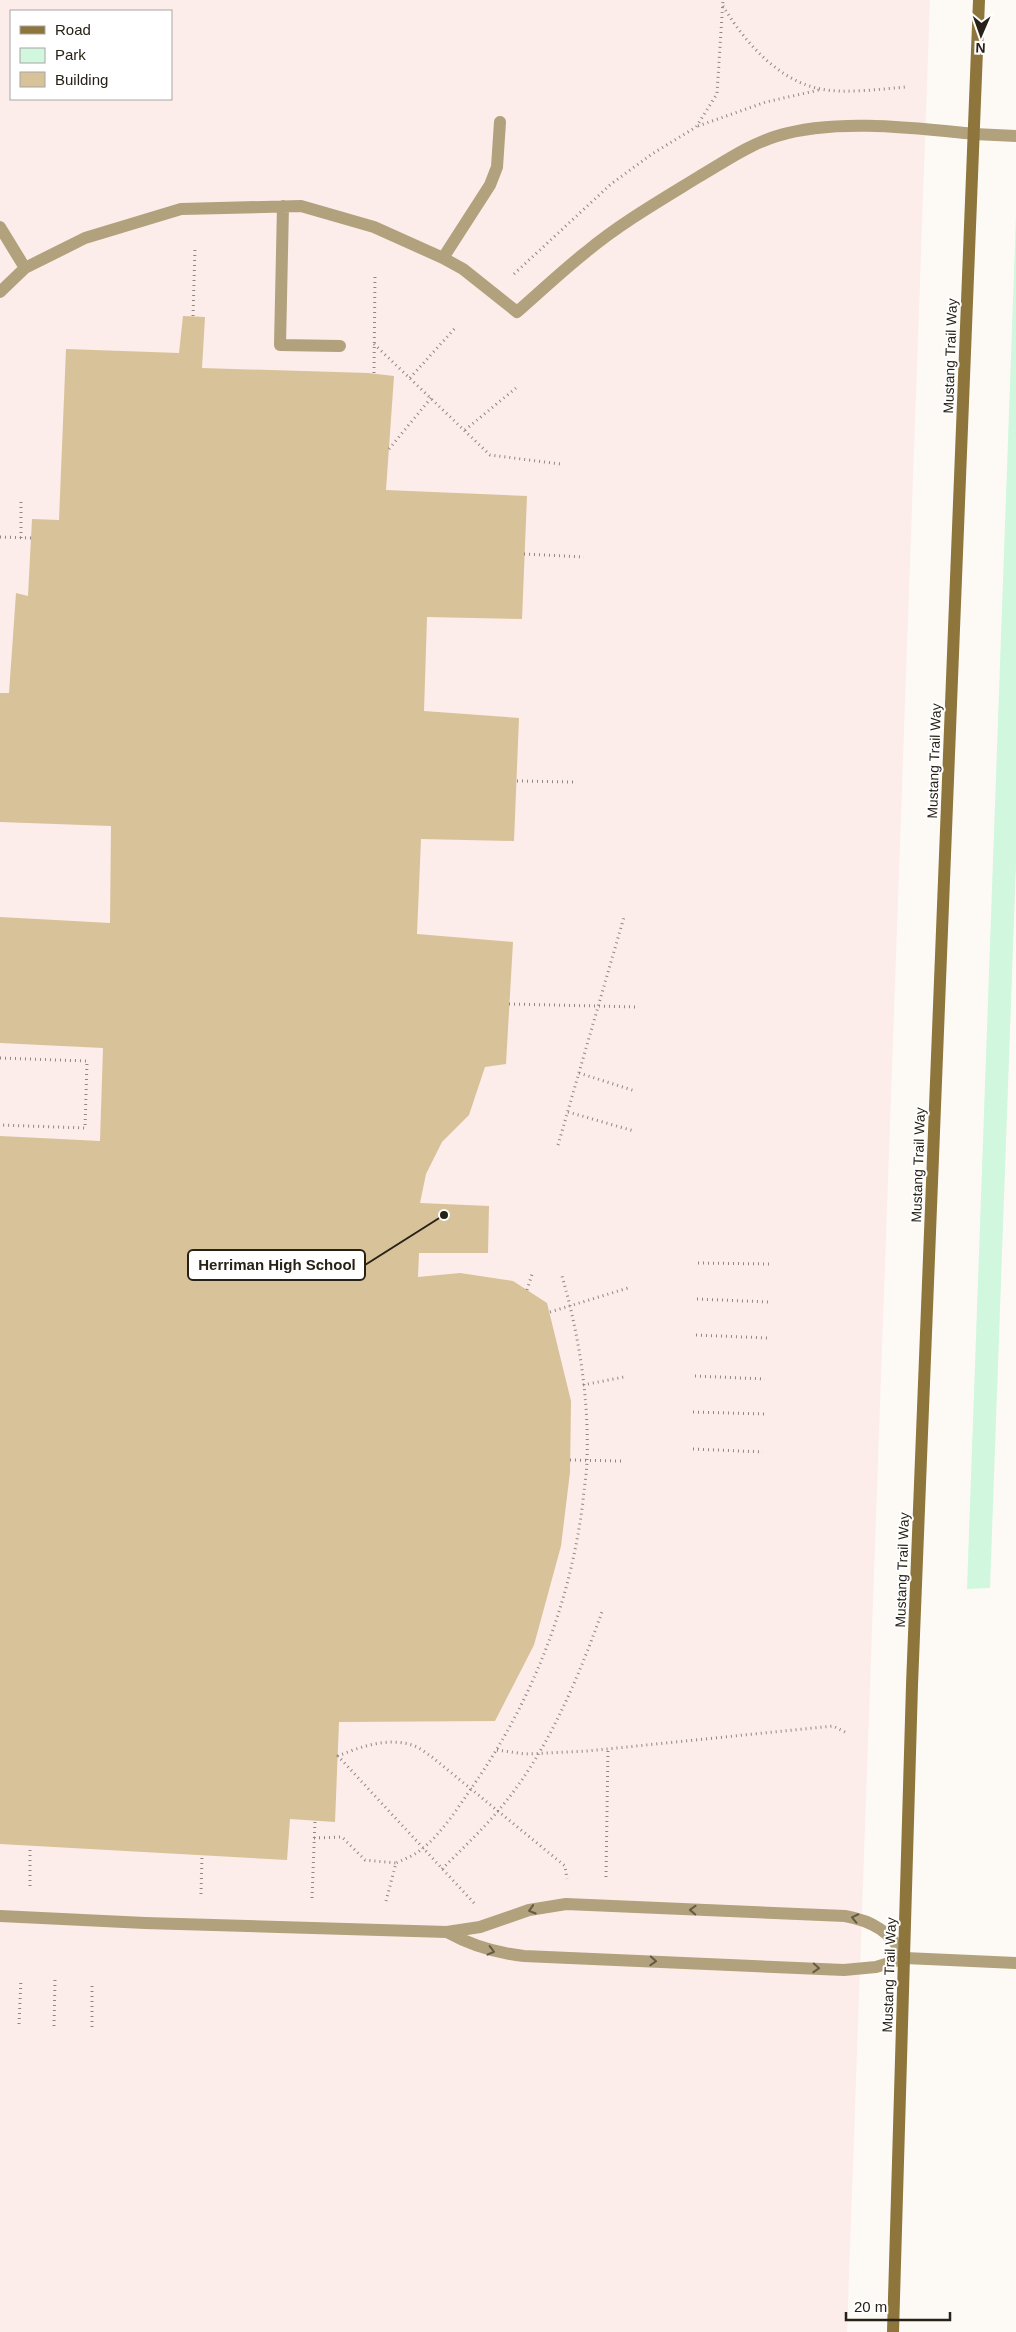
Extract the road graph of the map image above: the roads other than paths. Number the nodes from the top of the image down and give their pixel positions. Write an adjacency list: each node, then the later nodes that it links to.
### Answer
1 (979, 0): 3 (main road, Mustang Trail Way)
2 (500, 122): 7 (street)
3 (974, 134): 4 (street); 7 (street); 13 (main road, Mustang Trail Way)
4 (1016, 136)
5 (283, 206): 7 (street); 8 (street); 10 (street)
6 (0, 227): 8 (street)
7 (443, 258)
8 (25, 268): 9 (street)
9 (0, 292)
10 (340, 346)
11 (0, 1916): 12 (street)
12 (447, 1932): 13 (street, one-way to 13); 13 (street, one-way to 12)
13 (904, 1958): 14 (street); 15 (main road, Mustang Trail Way)
14 (1016, 1963)
15 (892, 2332)

